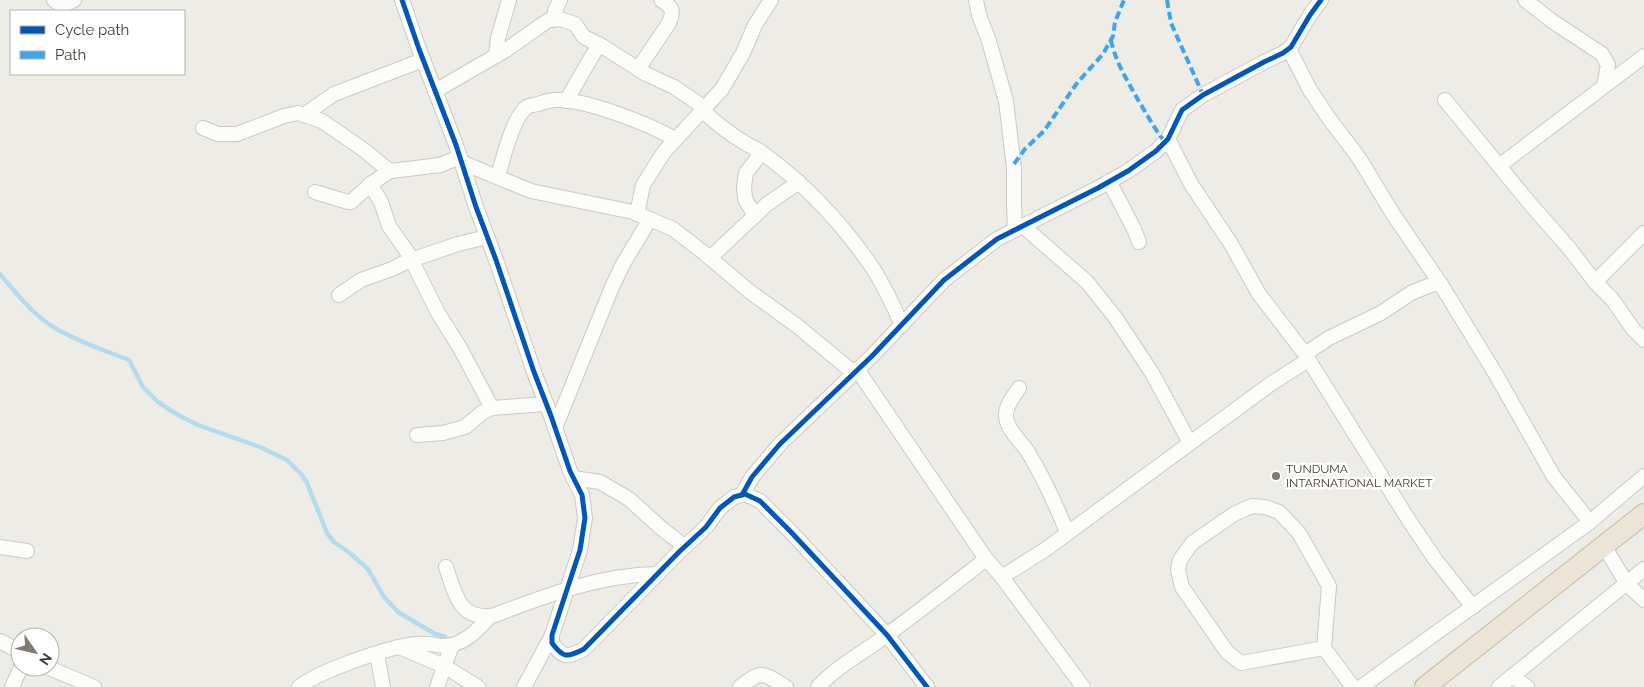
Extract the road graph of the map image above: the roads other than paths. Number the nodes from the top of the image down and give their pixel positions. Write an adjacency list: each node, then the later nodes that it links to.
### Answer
1 (54, 0): 2 (street)
2 (74, 0)
3 (402, 0): 16 (street)
4 (509, 0): 14 (street)
5 (560, 0): 11 (street)
6 (661, 0): 17 (street)
7 (771, 0): 22 (street)
8 (976, 0): 38 (street)
9 (1321, 0): 13 (street)
10 (1525, 0): 18 (street)
11 (553, 20): 12 (street); 14 (street)
12 (599, 44): 17 (street); 21 (street)
13 (1289, 49): 25 (street); 45 (street)
14 (496, 56): 19 (street)
15 (1644, 56): 18 (street)
16 (423, 60): 19 (street); 23 (street)
17 (638, 69): 22 (street)
18 (1604, 86): 29 (street)
19 (435, 92): 28 (street)
20 (1445, 100): 29 (street)
21 (566, 101): 26 (street); 31 (street)
22 (704, 110): 26 (street); 27 (street)
23 (304, 115): 24 (street); 30 (street)
24 (203, 128)
25 (1168, 138): 32 (street); 49 (street)
26 (675, 139): 36 (street)
27 (760, 151): 33 (street); 37 (street)
28 (461, 160): 30 (street); 31 (street); 40 (street)
29 (1499, 166): 44 (street)
30 (390, 171): 34 (street)
31 (498, 177): 36 (street)
32 (1110, 181): 38 (street); 41 (street)
33 (799, 182): 37 (street); 47 (street)
34 (370, 184): 35 (street); 43 (street)
35 (315, 192)
36 (643, 216): 42 (street); 54 (street)
37 (755, 216): 42 (street)
38 (1019, 228): 47 (street); 56 (street)
39 (1644, 233): 44 (street)
40 (487, 237): 43 (street); 52 (street)
41 (1140, 242)
42 (710, 258): 50 (street)
43 (412, 259): 46 (street); 53 (street)
44 (1595, 282): 48 (street)
45 (1440, 283): 49 (street); 61 (street)
46 (339, 295)
47 (902, 324): 50 (street)
48 (1644, 340)
49 (1307, 357): 56 (street); 75 (street)
50 (855, 371): 59 (street); 67 (street)
51 (1019, 388): 62 (street)
52 (546, 404): 53 (street); 54 (street)
53 (492, 408): 55 (street)
54 (555, 428): 58 (street)
55 (417, 435)
56 (1190, 443): 62 (street)
57 (1644, 476): 61 (street)
58 (573, 478): 63 (street); 73 (street)
59 (742, 495): 63 (street); 78 (street)
60 (1644, 514): 64 (highway)
61 (1590, 522): 75 (street)
62 (1068, 532): 71 (street)
63 (684, 546): 70 (street)
64 (1604, 546): 72 (street); 99 (highway)
65 (0, 547): 66 (street)
66 (27, 551)
67 (986, 559): 71 (street); 78 (street)
68 (446, 568): 76 (street)
69 (1644, 570): 72 (street)
70 (657, 574): 73 (street); 77 (street)
71 (1002, 577): 96 (street)
72 (1627, 584): 74 (street); 85 (street)
73 (568, 588): 76 (street); 77 (street)
74 (1644, 600)
75 (1473, 607): 98 (street)
76 (490, 616): 79 (street)
77 (552, 635): 91 (street)
78 (887, 635): 94 (street); 95 (street)
79 (452, 645): 80 (street); 83 (street)
80 (398, 647): 82 (street); 83 (street)
81 (1324, 648): 81 (street); 97 (street)
82 (377, 654): 88 (street); 89 (street)
83 (444, 666): 87 (street); 90 (street)
84 (60, 673): 86 (street)
85 (1512, 676): 100 (street); 101 (street)
86 (86, 685)
87 (474, 686)
88 (299, 687)
89 (383, 687)
90 (437, 687)
91 (524, 687)
92 (740, 687): 93 (street)
93 (786, 687)
94 (818, 687)
95 (927, 687)
96 (1083, 687)
97 (1352, 687)
98 (1361, 687)
99 (1425, 687)
100 (1499, 687)
101 (1527, 687)

